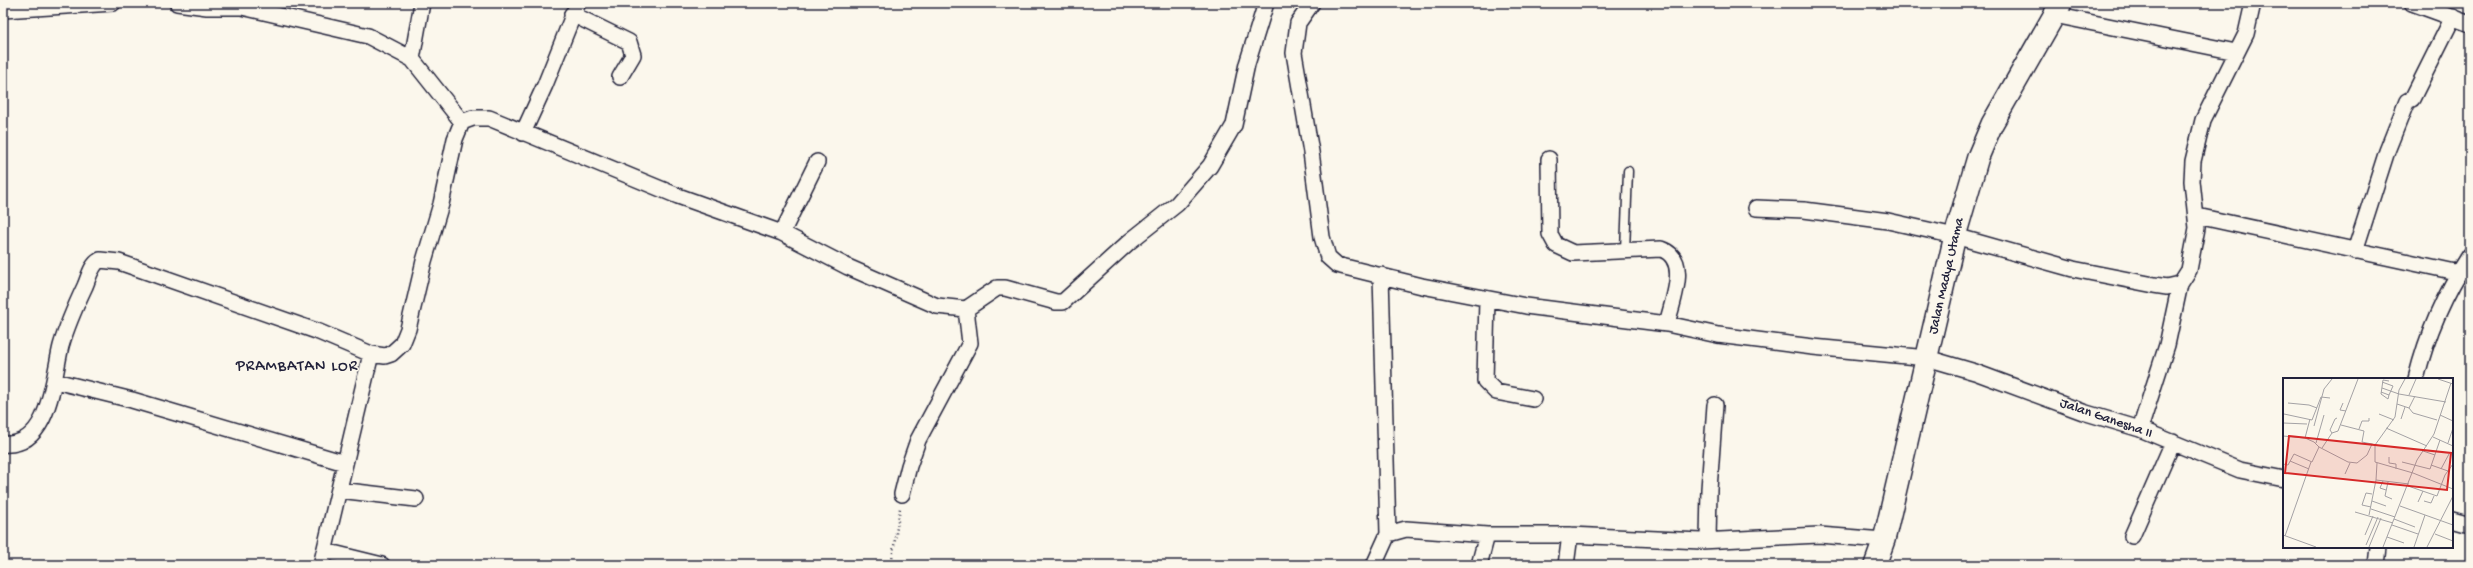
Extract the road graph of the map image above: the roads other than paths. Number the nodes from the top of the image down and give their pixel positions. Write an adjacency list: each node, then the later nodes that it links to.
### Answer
1 (113, 3): 11 (street)
2 (177, 3): 8 (street)
3 (422, 3): 15 (street)
4 (1266, 3): 33 (street)
5 (1312, 3): 30 (street, Jalan Ganesha II)
6 (2253, 3): 14 (street)
7 (2412, 3): 12 (street)
8 (242, 5): 15 (street)
9 (575, 8): 16 (street); 18 (street)
10 (2058, 9): 14 (street); 25 (street, Jalan Madya Utama)
11 (3, 10)
12 (2452, 17): 13 (street); 27 (street)
13 (2470, 24)
14 (2236, 52): 23 (street)
15 (412, 59): 17 (street)
16 (620, 77)
17 (462, 122): 18 (street); 35 (street)
18 (523, 133): 24 (street)
19 (1549, 159): 26 (street)
20 (817, 162): 24 (street)
21 (1628, 171): 26 (lane)
22 (1756, 208): 25 (street)
23 (2197, 216): 27 (street); 31 (street)
24 (782, 233): 33 (street)
25 (1955, 236): 31 (street); 36 (street, Jalan Madya Utama)
26 (1625, 251): 34 (street)
27 (2355, 251): 29 (street)
28 (2470, 254): 29 (street)
29 (2460, 273): 37 (street)
30 (1381, 275): 32 (street, Jalan Ganesha II); 51 (street)
31 (2180, 284): 41 (street)
32 (1488, 299): 34 (street, Jalan Ganesha II); 39 (street)
33 (966, 309): 47 (street)
34 (1667, 324): 36 (street, Jalan Ganesha II)
35 (371, 354): 38 (street); 44 (street)
36 (1928, 358): 41 (street, Jalan Ganesha II); 56 (street, Jalan Madya Utama)
37 (2416, 378)
38 (55, 380): 43 (street); 44 (street)
39 (1533, 399)
40 (1715, 405): 55 (street)
41 (2140, 429): 42 (street, Jalan Ganesha II)
42 (2173, 442): 45 (street, Jalan Ganesha II); 54 (street)
43 (3, 444)
44 (345, 463): 46 (street)
45 (2283, 479)
46 (339, 490): 48 (street); 58 (street)
47 (902, 494)
48 (416, 499)
49 (2453, 520): 50 (street)
50 (2470, 525)
51 (1388, 534): 53 (street); 60 (street)
52 (1570, 535): 53 (street); 55 (street); 62 (street)
53 (1487, 536): 61 (street)
54 (2132, 536)
55 (1708, 540): 56 (street)
56 (1884, 540): 63 (street, Jalan Madya Utama)
57 (2378, 548): 64 (street)
58 (323, 558): 59 (street)
59 (382, 565)
60 (1374, 565)
61 (1479, 565)
62 (1566, 565)
63 (1877, 565)
64 (2376, 565)

